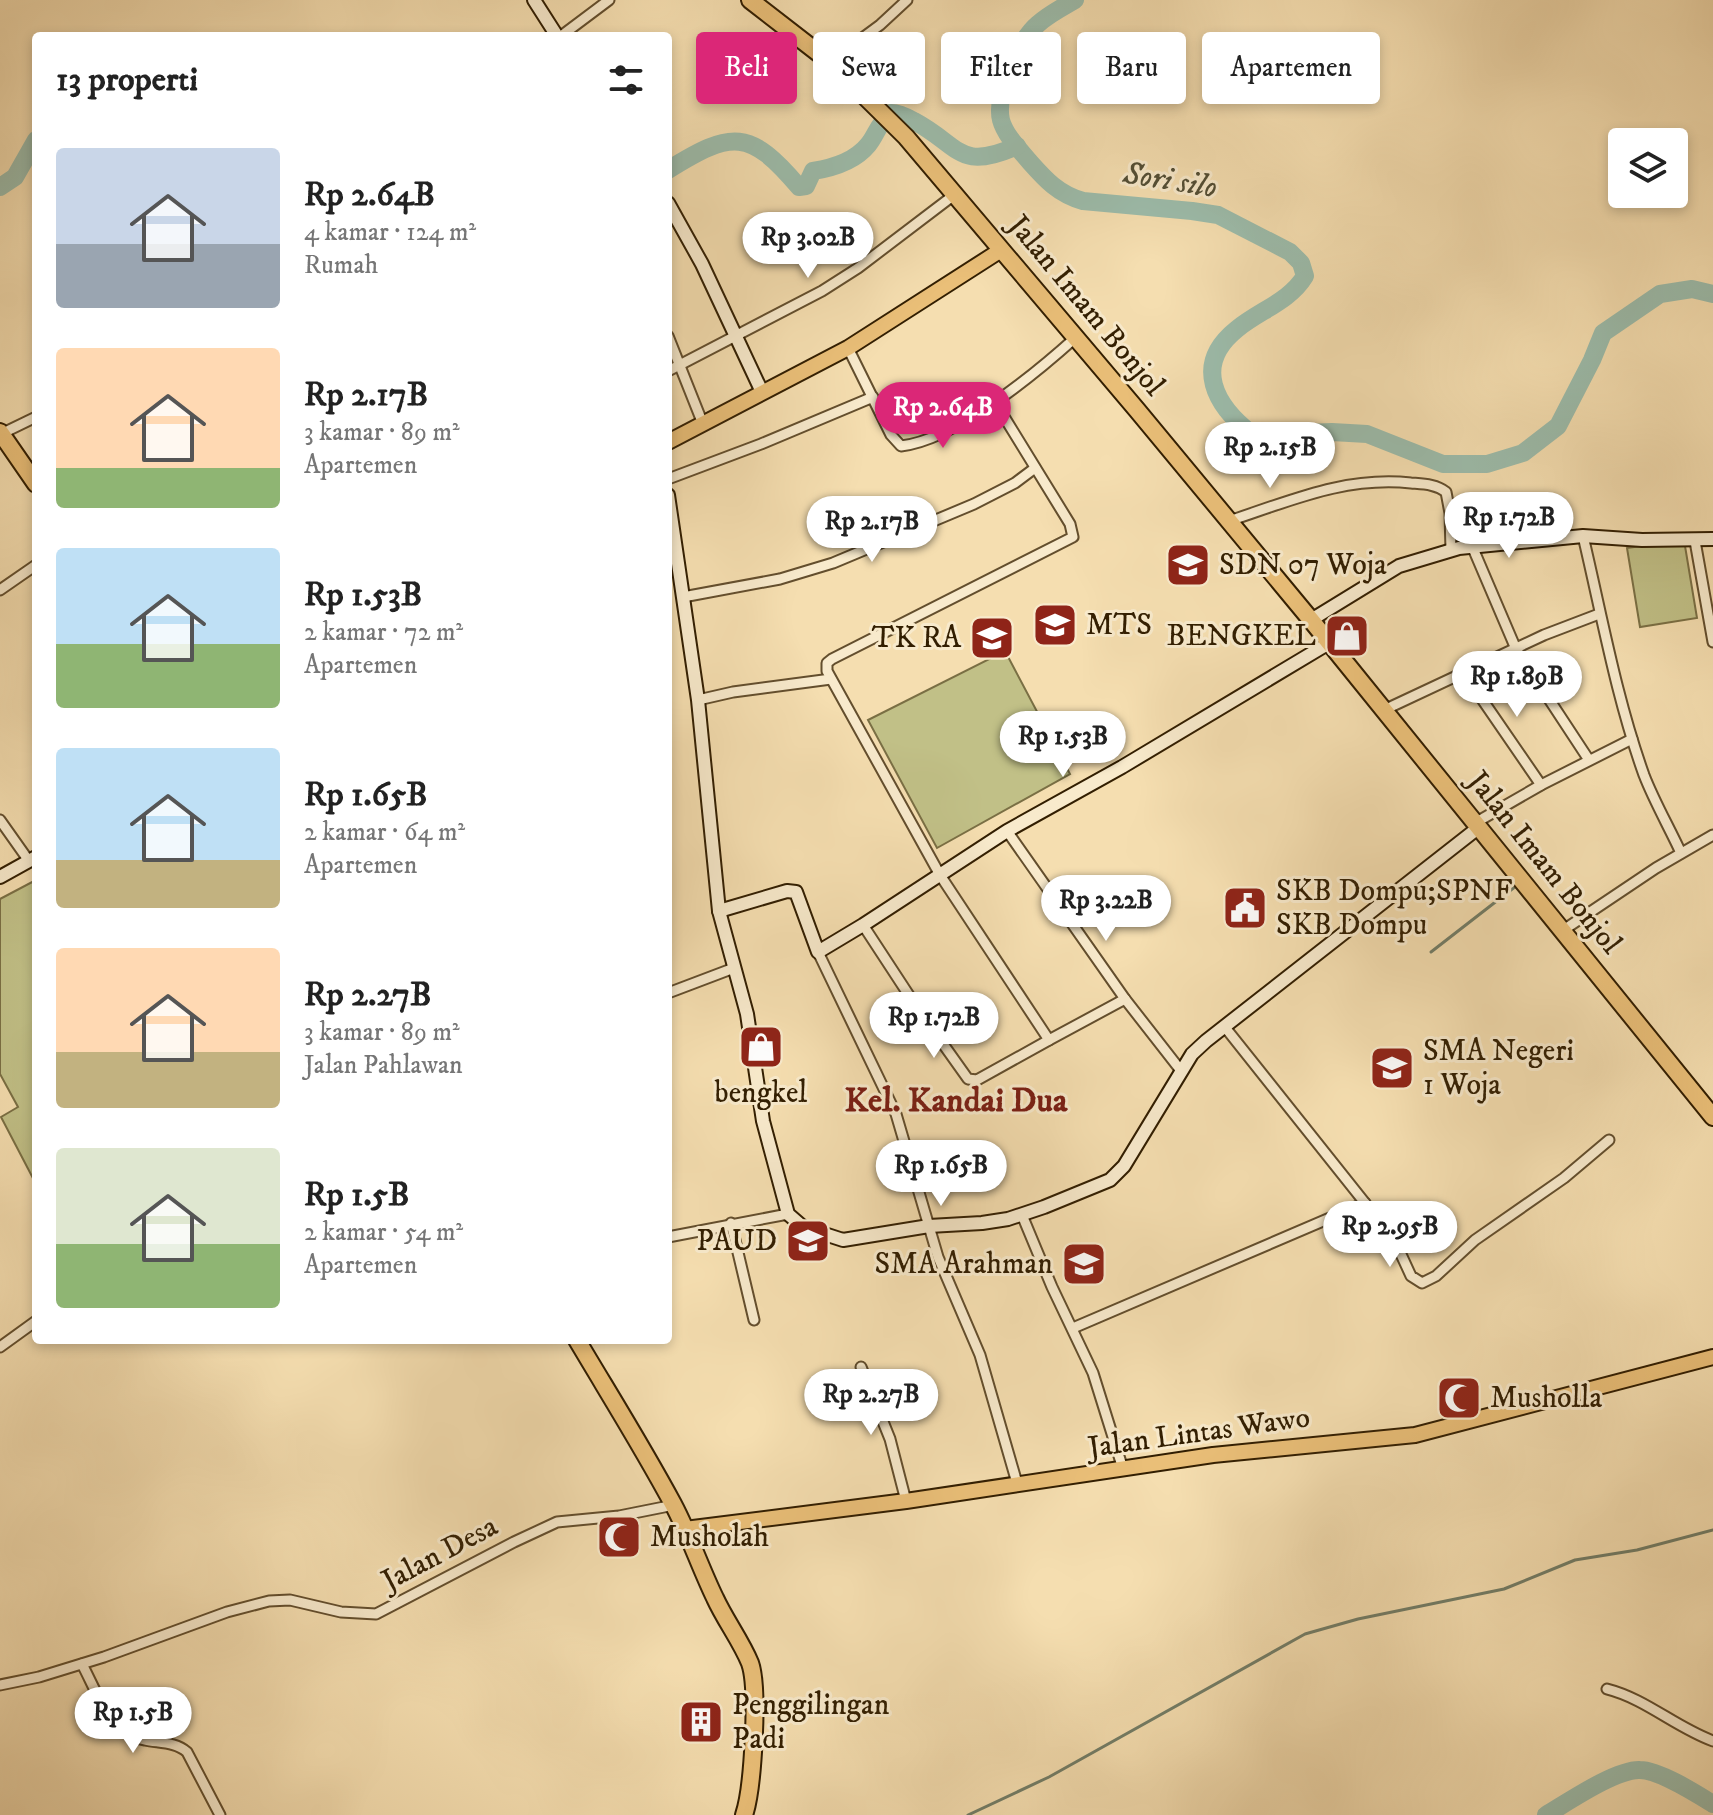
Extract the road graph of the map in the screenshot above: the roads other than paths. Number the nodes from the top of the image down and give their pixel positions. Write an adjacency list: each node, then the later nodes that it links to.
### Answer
1 (534, 0): 5 (street)
2 (609, 0): 6 (street)
3 (750, 0): 8 (highway, Jalan Imam Bonjol)
4 (907, 0): 7 (street)
5 (556, 32)
6 (565, 32)
7 (871, 32)
8 (813, 49)
9 (874, 104): 10 (highway, Jalan Imam Bonjol)
10 (954, 195): 12 (highway, Jalan Imam Bonjol); 13 (street)
11 (672, 211): 13 (street)
12 (1001, 250): 14 (highway, Jalan Imam Bonjol); 16 (main road)
13 (736, 336): 17 (street); 19 (street)
14 (1075, 338): 21 (street); 29 (highway, Jalan Imam Bonjol)
15 (672, 345): 17 (street)
16 (848, 348): 19 (main road); 20 (street)
17 (680, 364): 18 (street); 23 (street)
18 (672, 369)
19 (762, 392): 23 (main road)
20 (873, 397): 21 (street); 27 (street)
21 (995, 402): 26 (street)
22 (32, 419): 24 (street)
23 (703, 424): 25 (main road)
24 (1, 433): 28 (highway)
25 (672, 440)
26 (1035, 468): 38 (street); 45 (street)
27 (672, 477)
28 (32, 478)
29 (1229, 521): 35 (street); 40 (highway, Jalan Imam Bonjol)
30 (672, 522): 38 (street)
31 (1583, 536): 33 (street); 34 (street); 39 (street)
32 (1713, 539): 33 (street)
33 (1695, 541): 41 (street)
34 (1472, 546): 35 (street); 43 (street)
35 (1451, 550): 40 (street)
36 (32, 568): 37 (street)
37 (0, 590)
38 (683, 597): 46 (street)
39 (1599, 614): 43 (street); 48 (street)
40 (1311, 620): 42 (highway, Jalan Imam Bonjol)
41 (1713, 642)
42 (1329, 643): 47 (highway, Jalan Imam Bonjol); 53 (street)
43 (1516, 649): 44 (street); 49 (street)
44 (1464, 673): 47 (street); 50 (street)
45 (831, 679): 46 (street); 58 (street)
46 (698, 700): 60 (street)
47 (1384, 710): 52 (highway, Jalan Imam Bonjol)
48 (1632, 739): 49 (street); 55 (street)
49 (1589, 760): 50 (street)
50 (1541, 785): 52 (street)
51 (0, 820): 56 (street)
52 (1476, 826): 62 (highway, Jalan Imam Bonjol); 67 (street)
53 (1007, 831): 58 (street); 66 (street)
54 (1713, 835): 55 (street)
55 (1681, 853): 62 (street)
56 (32, 858)
57 (32, 860): 59 (street)
58 (940, 875): 61 (street); 68 (street)
59 (0, 877)
60 (719, 911): 63 (street); 64 (street)
61 (863, 925): 63 (street); 68 (street)
62 (1562, 931): 70 (highway, Jalan Imam Bonjol)
63 (818, 952): 76 (street)
64 (734, 968): 65 (street); 73 (street)
65 (672, 991)
66 (1125, 999): 68 (street); 69 (street)
67 (1224, 1026): 69 (street); 72 (street)
68 (1049, 1040)
69 (1182, 1072): 74 (street)
70 (1713, 1117)
71 (1609, 1140): 72 (street)
72 (1365, 1203): 80 (street)
73 (788, 1214): 75 (street); 76 (street)
74 (1022, 1215): 76 (street); 80 (street)
75 (731, 1223): 77 (street); 78 (street)
76 (929, 1226): 86 (street)
77 (672, 1236)
78 (754, 1320)
79 (32, 1324): 82 (street)
80 (1073, 1328): 85 (street)
81 (579, 1344): 88 (highway)
82 (0, 1347)
83 (1713, 1357): 85 (main road, Jalan Lintas Wawo)
84 (861, 1367): 87 (street)
85 (1123, 1469): 86 (main road, Jalan Lintas Wawo)
86 (1017, 1483): 87 (main road, Jalan Lintas Wawo)
87 (906, 1501): 89 (main road, Jalan Lintas Wawo)
88 (674, 1505): 89 (highway); 90 (street, Jalan Desa)
89 (688, 1534): 95 (highway)
90 (82, 1664): 91 (street, Jalan Desa); 94 (street)
91 (0, 1685)
92 (1607, 1689): 93 (street)
93 (1713, 1741)
94 (220, 1815)
95 (743, 1815)

